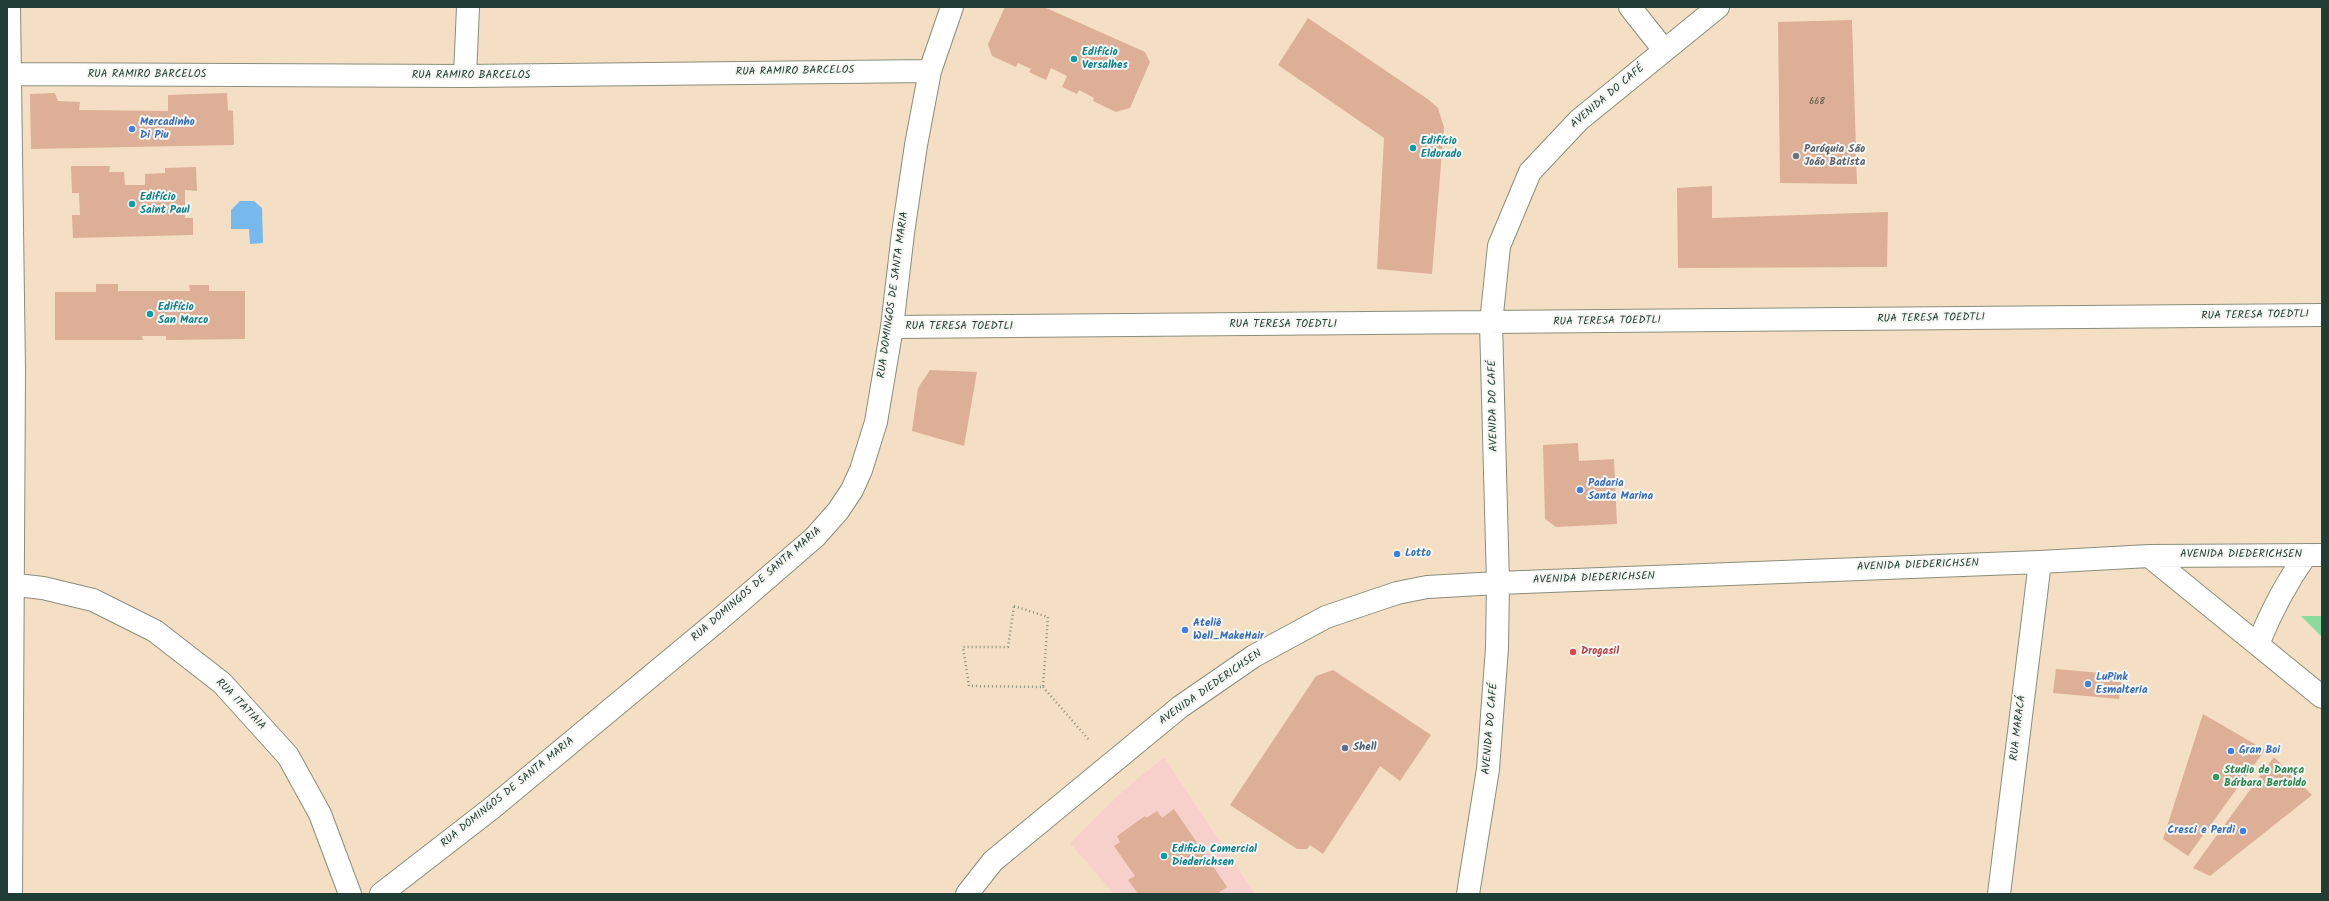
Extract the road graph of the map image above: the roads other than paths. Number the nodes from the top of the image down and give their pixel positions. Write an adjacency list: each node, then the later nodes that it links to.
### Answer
1 (10, 7): 8 (street)
2 (468, 7): 9 (street)
3 (952, 7): 7 (street, RUA DOMINGOS DE SANTA MARIA)
4 (1630, 7): 6 (street)
5 (1718, 7): 6 (street, AVENIDA DO CAFÉ)
6 (1664, 50): 11 (street, AVENIDA DO CAFÉ)
7 (930, 71): 9 (street, RUA RAMIRO BARCELOS); 12 (street, RUA DOMINGOS DE SANTA MARIA)
8 (11, 74): 9 (street, RUA RAMIRO BARCELOS); 13 (street)
9 (465, 76)
10 (2322, 315): 11 (street, RUA TERESA TOEDTLI)
11 (1492, 323): 12 (street, RUA TERESA TOEDTLI); 18 (street, AVENIDA DO CAFÉ)
12 (892, 327): 23 (street, RUA DOMINGOS DE SANTA MARIA)
13 (10, 372): 17 (street)
14 (2314, 555): 15 (street, AVENIDA DIEDERICHSEN); 19 (street)
15 (2149, 556): 16 (street, AVENIDA DIEDERICHSEN); 19 (street)
16 (2040, 562): 18 (street, AVENIDA DIEDERICHSEN); 26 (street, RUA MARACÁ)
17 (9, 583): 21 (street); 22 (street, RUA ITATIAIA)
18 (1498, 583): 24 (street, AVENIDA DIEDERICHSEN); 25 (street, AVENIDA DO CAFÉ)
19 (2258, 644): 20 (street)
20 (2322, 697)
21 (11, 894)
22 (350, 894)
23 (381, 894)
24 (967, 894)
25 (1468, 894)
26 (1999, 894)

